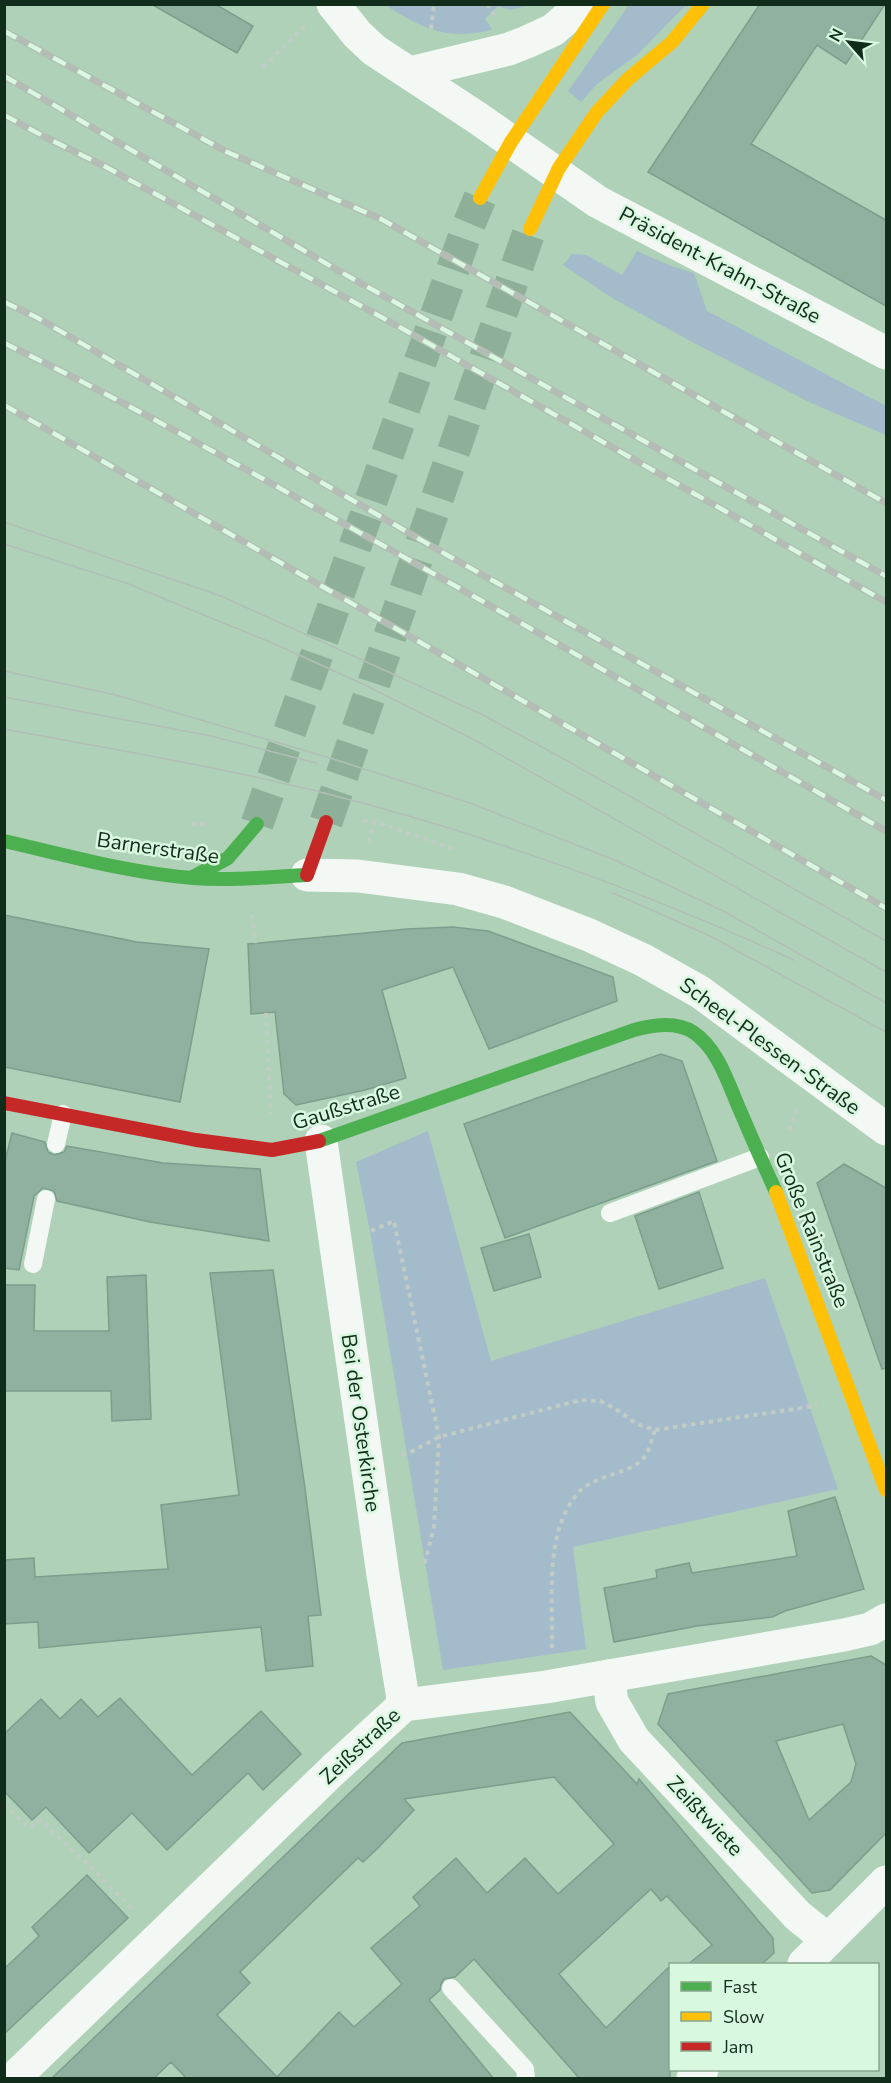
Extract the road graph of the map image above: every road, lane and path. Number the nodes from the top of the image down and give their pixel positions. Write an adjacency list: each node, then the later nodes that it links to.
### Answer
1 (584, 4): 6 (street)
2 (603, 4): 7 (street)
3 (703, 4): 8 (street)
4 (322, 12): 5 (path); 6 (street, Präsident-Krahn-Straße)
5 (262, 68)
6 (410, 73): 7 (street, Präsident-Krahn-Straße)
7 (511, 142): 8 (street, Präsident-Krahn-Straße); 9 (street)
8 (555, 174): 10 (street); 11 (street, Präsident-Krahn-Straße)
9 (480, 198)
10 (530, 229)
11 (886, 353)
12 (374, 821): 16 (path)
13 (326, 822): 18 (street)
14 (260, 838): 19 (street)
15 (4, 841): 19 (street, Barnerstraße)
16 (453, 849)
17 (274, 861): 18 (street)
18 (307, 875): 19 (street, Barnerstraße); 24 (street, Scheel-Plessen-Straße)
19 (192, 878)
20 (252, 915): 21 (path)
21 (256, 943)
22 (266, 1013): 30 (path)
23 (655, 1024): 28 (street, Gaußstraße); 31 (street, Große Rainstraße)
24 (811, 1074): 27 (street, Scheel-Plessen-Straße); 32 (path)
25 (4, 1102): 26 (street, Gaußstraße)
26 (63, 1114): 29 (lane); 30 (street, Gaußstraße)
27 (886, 1129)
28 (321, 1141): 30 (street, Gaußstraße); 35 (street, Bei der Osterkirche)
29 (56, 1144)
30 (272, 1150)
31 (760, 1157): 32 (street, Große Rainstraße); 34 (lane)
32 (770, 1179): 37 (street, Große Rainstraße)
33 (46, 1199): 36 (lane)
34 (610, 1213)
35 (335, 1240): 39 (path); 40 (street, Bei der Osterkirche)
36 (33, 1264)
37 (851, 1391): 38 (path); 41 (street, Große Rainstraße)
38 (655, 1430): 39 (path); 45 (path)
39 (439, 1437): 40 (path); 42 (path)
40 (366, 1458): 42 (street, Bei der Osterkirche)
41 (886, 1490)
42 (383, 1575): 46 (street, Bei der Osterkirche)
43 (886, 1620): 44 (street, Zeißstraße)
44 (608, 1676): 45 (street, Zeißstraße); 50 (street, Zeißtwiete)
45 (546, 1687): 46 (street, Zeißstraße)
46 (404, 1705): 49 (street, Zeißstraße)
47 (4, 1803): 49 (path)
48 (886, 1882): 50 (street)
49 (160, 1938): 53 (street, Zeißstraße)
50 (828, 1940): 51 (street)
51 (806, 1963)
52 (451, 1988): 54 (lane)
53 (14, 2079)
54 (526, 2079)

